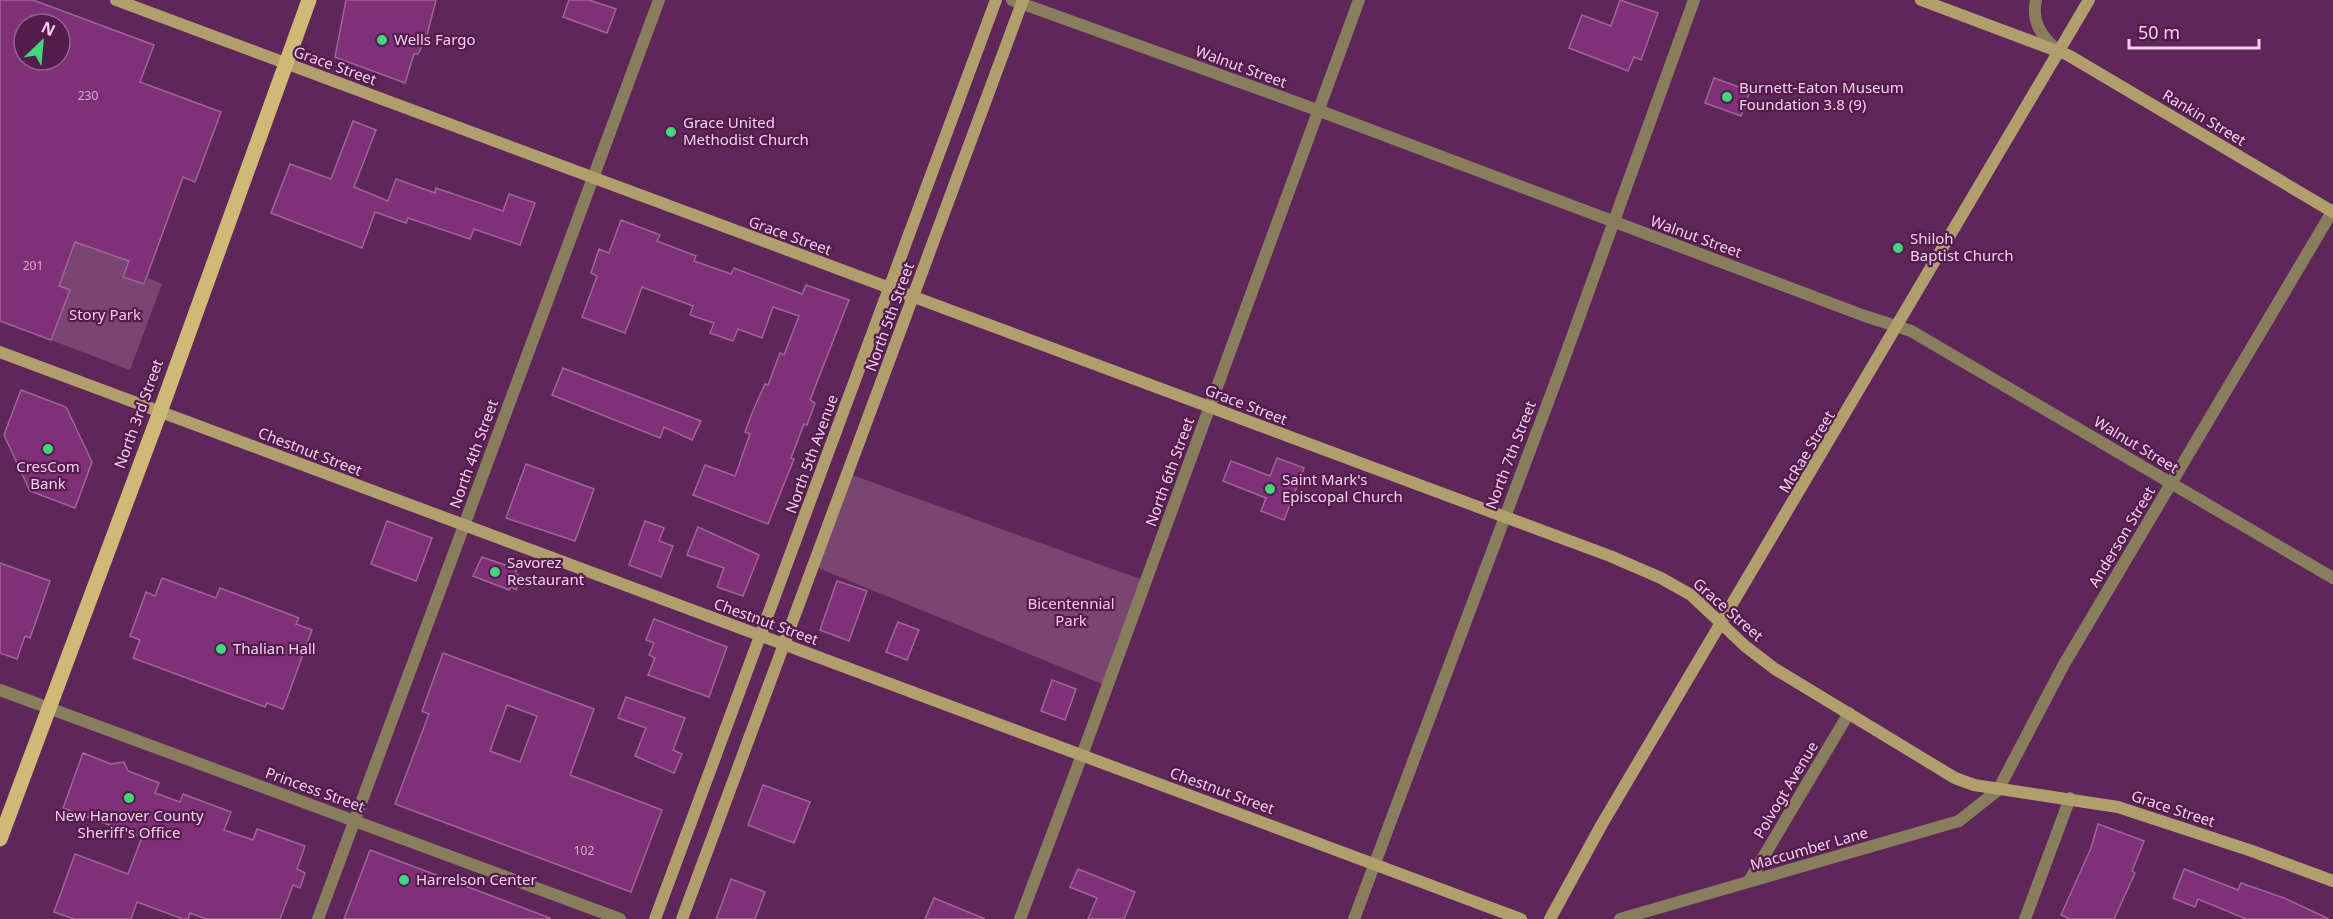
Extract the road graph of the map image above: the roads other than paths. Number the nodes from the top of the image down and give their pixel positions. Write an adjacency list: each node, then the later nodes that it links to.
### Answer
1 (116, 0): 12 (street, Grace Street)
2 (309, 0): 12 (main road, North 3rd Street)
3 (659, 0): 14 (street, North 4th Street)
4 (996, 0): 17 (street, North 5th Avenue)
5 (1359, 0): 13 (street, North 6th Street)
6 (1694, 0): 16 (street, North 7th Street)
7 (1921, 0): 11 (street, Rankin Street)
8 (2036, 0): 11 (street)
9 (2089, 0): 11 (street, McRae Street)
10 (1019, 1): 13 (street, Walnut Street); 18 (street, North 5th Street)
11 (2059, 51): 15 (street, Rankin Street); 19 (street, McRae Street)
12 (285, 64): 14 (street, Grace Street); 22 (main road, North 3rd Street)
13 (1320, 111): 16 (street, Walnut Street); 21 (street, North 6th Street)
14 (592, 178): 17 (street, Grace Street); 25 (street, North 4th Street)
15 (2333, 211): 23 (street, Anderson Street)
16 (1614, 222): 19 (street, Walnut Street); 24 (street, North 7th Street)
17 (890, 288): 18 (street, Grace Street); 28 (street, North 5th Avenue)
18 (914, 296): 21 (street, Grace Street); 29 (street, North 5th Street)
19 (1898, 325): 23 (street, Walnut Street); 27 (street, McRae Street)
20 (0, 352): 22 (street, Chestnut Street)
21 (1209, 408): 24 (street, Grace Street); 33 (street, North 6th Street)
22 (160, 412): 25 (street, Chestnut Street); 31 (main road, North 3rd Street)
23 (2171, 484): 26 (street, Walnut Street); 34 (street, Anderson Street)
24 (1503, 518): 27 (street, Grace Street); 38 (street, North 7th Street)
25 (464, 526): 28 (street, Chestnut Street); 36 (street, North 4th Street)
26 (2333, 578)
27 (1723, 622): 32 (street, Grace Street); 48 (street, McRae Street)
28 (760, 636): 29 (street, Chestnut Street); 43 (street, North 5th Avenue)
29 (783, 645): 33 (street, Chestnut Street); 44 (street)
30 (0, 690): 31 (street, Princess Street)
31 (50, 709): 36 (street, Princess Street); 37 (main road, North 3rd Street)
32 (1849, 713): 34 (street, Grace Street); 39 (street, Polvogt Avenue)
33 (1083, 755): 38 (street, Chestnut Street); 45 (street, North 6th Street)
34 (1998, 790): 35 (street, Grace Street); 39 (street, Maccumber Lane)
35 (2070, 798): 40 (street, Grace Street); 50 (street)
36 (355, 821): 41 (street, North 4th Street); 42 (street, Princess Street)
37 (0, 839)
38 (1375, 864): 46 (street, North 7th Street); 47 (street, Chestnut Street)
39 (1749, 881): 49 (street, Maccumber Lane)
40 (2333, 881)
41 (318, 919)
42 (620, 919)
43 (655, 919)
44 (682, 919)
45 (1020, 919)
46 (1354, 919)
47 (1521, 919)
48 (1550, 919)
49 (1620, 919)
50 (2025, 919)

